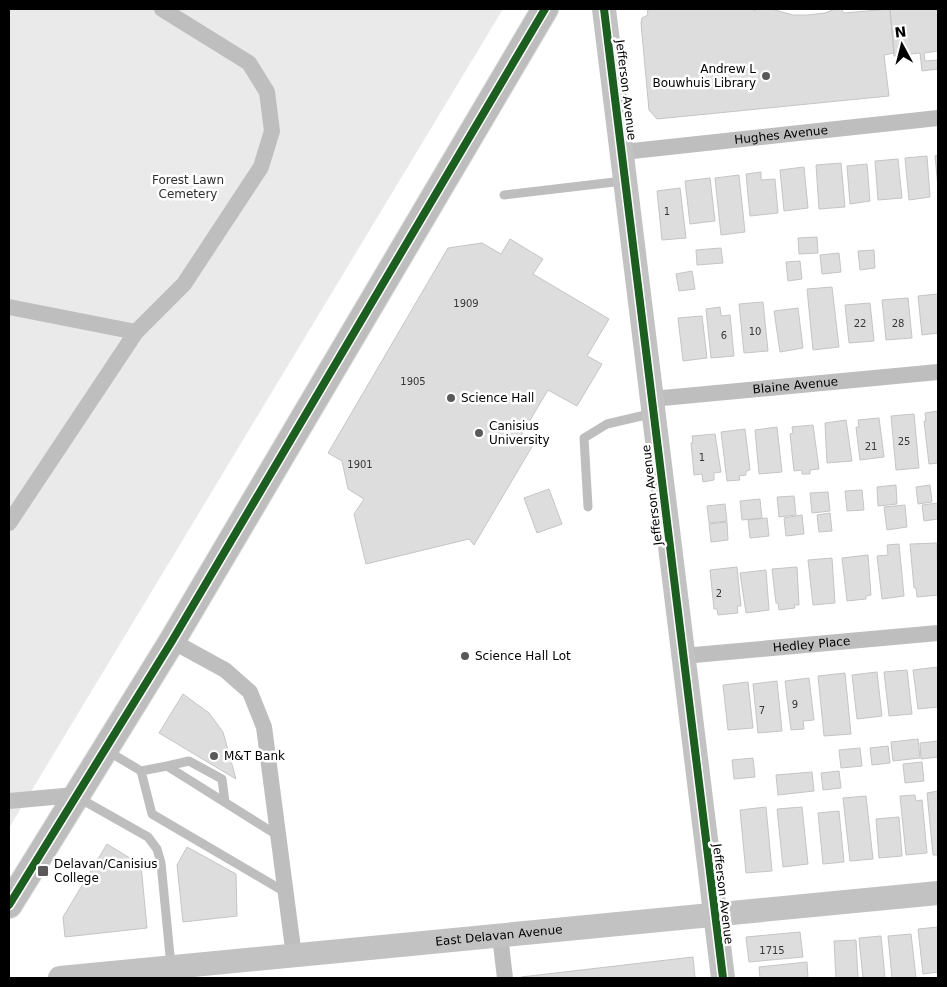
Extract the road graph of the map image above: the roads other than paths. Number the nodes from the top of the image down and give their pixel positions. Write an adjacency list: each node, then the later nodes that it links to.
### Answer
1 (162, 9): 9 (street)
2 (545, 9): 15 (main road)
3 (604, 9): 5 (street, Jefferson Avenue)
4 (938, 118): 5 (street, Hughes Avenue)
5 (622, 152): 6 (street, Jefferson Avenue)
6 (626, 181): 7 (lane); 11 (street, Jefferson Avenue)
7 (504, 195)
8 (9, 307): 9 (street)
9 (136, 332): 13 (street)
10 (938, 372): 11 (street, Blaine Avenue)
11 (653, 406): 12 (lane); 16 (street, Jefferson Avenue)
12 (588, 507)
13 (9, 523)
14 (938, 633): 16 (street, Hedley Place)
15 (172, 641): 17 (main road); 23 (street)
16 (683, 656): 27 (street, Jefferson Avenue)
17 (106, 750): 19 (lane); 20 (main road)
18 (167, 766): 19 (lane); 22 (lane); 22 (lane)
19 (141, 770): 24 (lane)
20 (74, 795): 21 (street); 26 (main road); 30 (lane)
21 (9, 801)
22 (225, 802): 23 (lane)
23 (277, 835): 24 (street)
24 (285, 892): 29 (street)
25 (938, 893): 27 (street, East Delavan Avenue)
26 (9, 905)
27 (714, 914): 28 (street, East Delavan Avenue); 33 (street, Jefferson Avenue)
28 (500, 936): 29 (street, East Delavan Avenue); 32 (street)
29 (294, 956): 30 (street, East Delavan Avenue)
30 (172, 968): 31 (street, East Delavan Avenue)
31 (60, 978)
32 (505, 978)
33 (723, 978)

